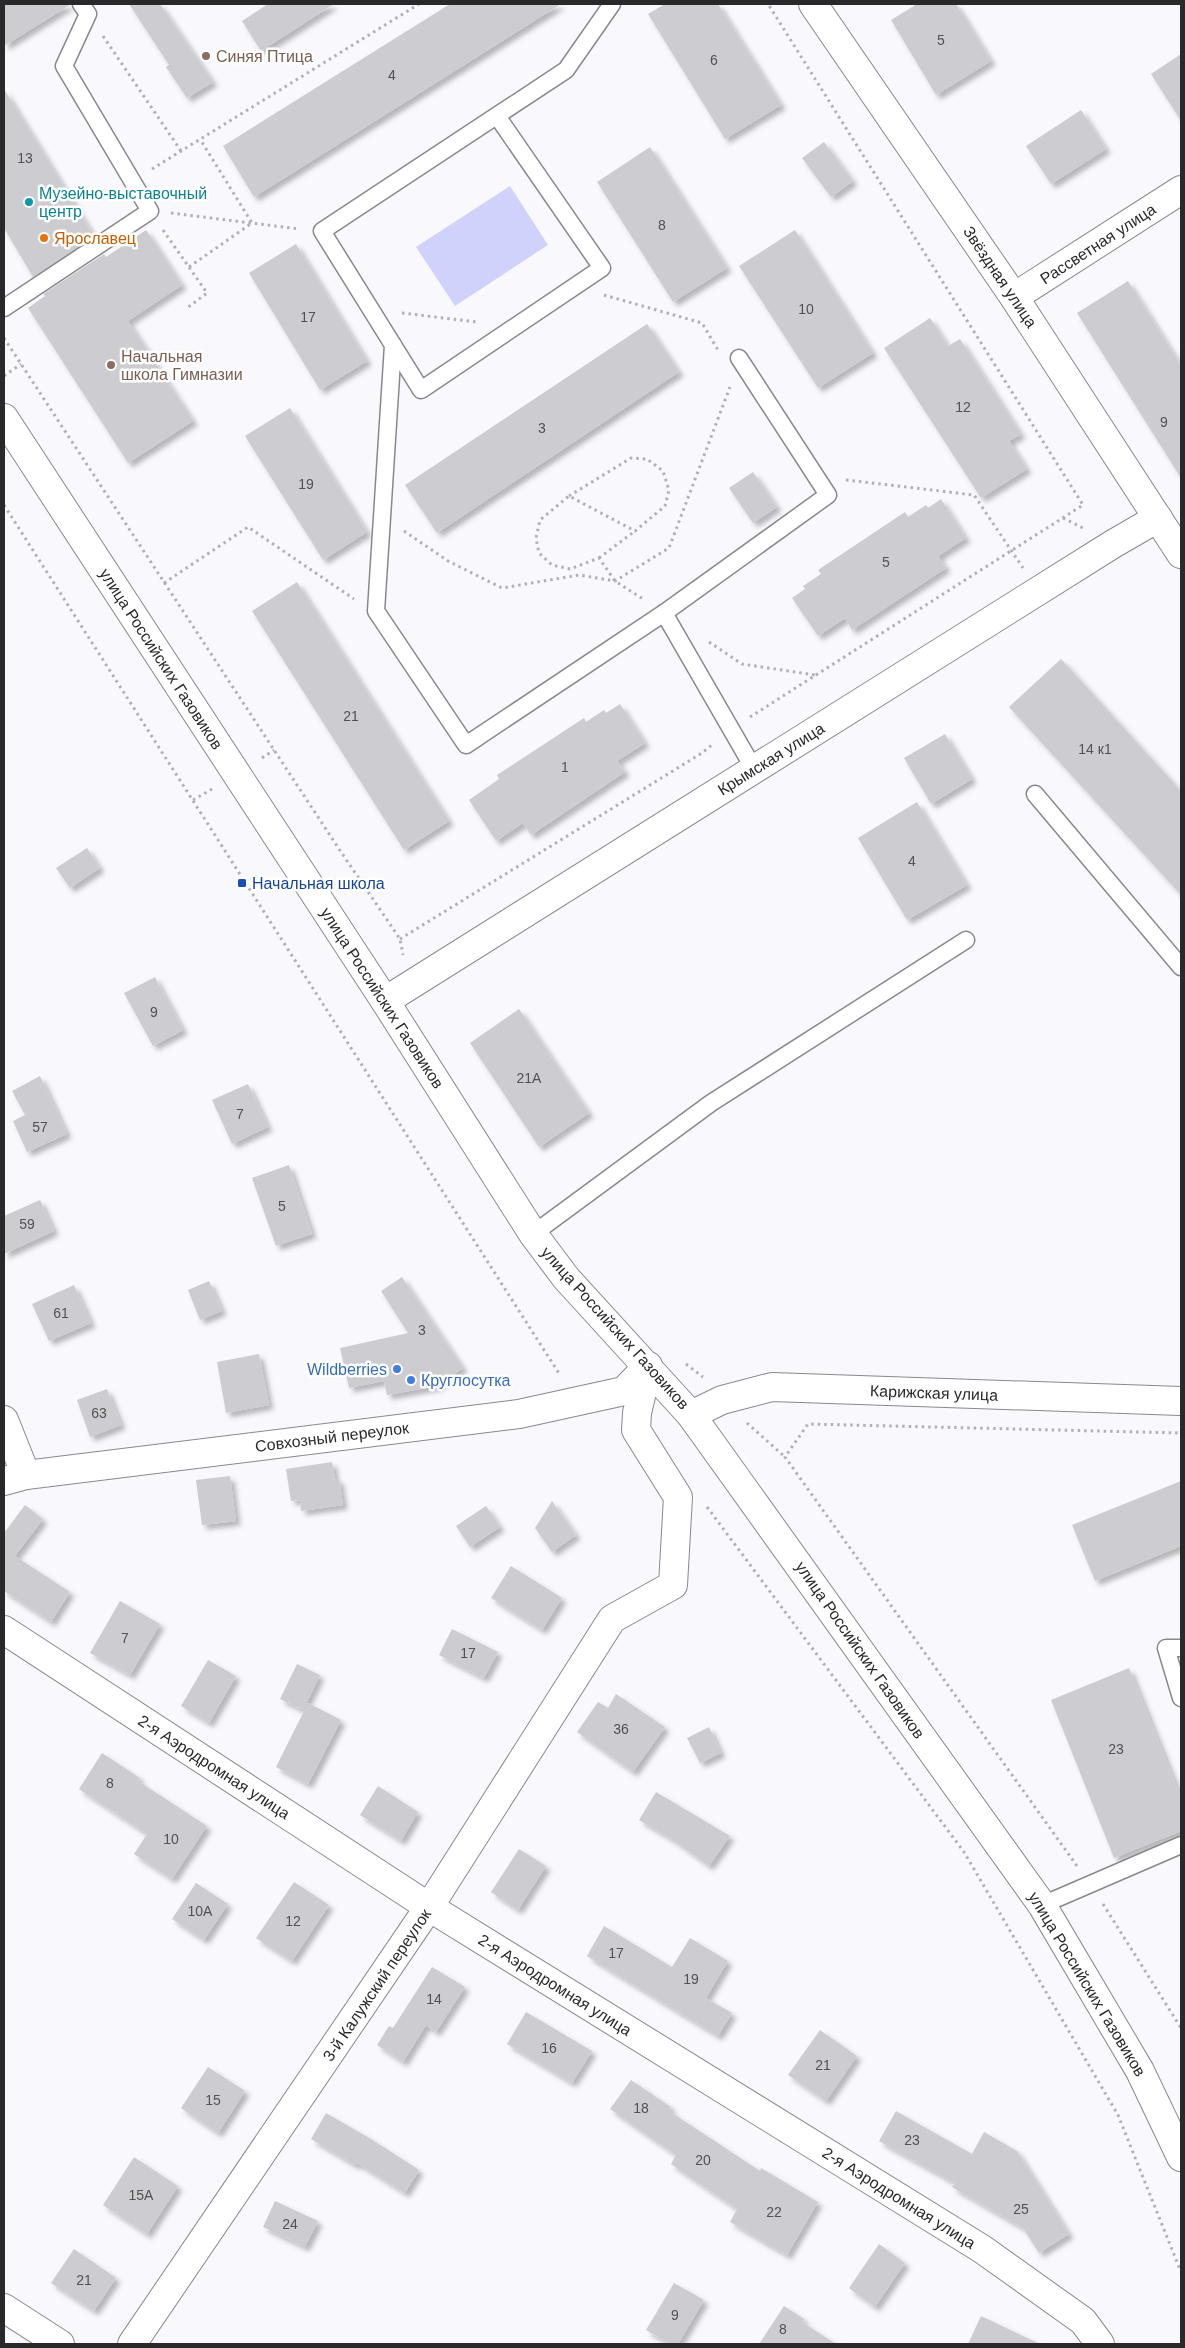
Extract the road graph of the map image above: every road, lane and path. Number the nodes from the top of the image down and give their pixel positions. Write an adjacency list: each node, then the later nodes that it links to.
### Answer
1 (419, 4): 6 (path)
2 (612, 4): 5 (lane)
3 (813, 4): 15 (street, Звёздная улица)
4 (84, 9): 7 (path); 8 (lane)
5 (497, 116): 12 (lane); 14 (lane)
6 (200, 139): 7 (path); 11 (path)
7 (181, 151): 8 (path)
8 (132, 181): 10 (lane)
9 (1181, 190): 15 (street, Рассветная улица)
10 (150, 211): 11 (path); 13 (path); 16 (lane)
11 (252, 223): 12 (path); 13 (path)
12 (322, 231): 18 (lane)
13 (189, 266): 17 (path)
14 (574, 286): 19 (lane); 22 (path)
15 (1014, 297): 32 (street, Звёздная улица)
16 (4, 308)
17 (186, 308)
18 (371, 310): 19 (path); 21 (lane)
19 (515, 326): 21 (lane)
20 (4, 338): 24 (path)
21 (393, 345): 31 (lane)
22 (720, 354)
23 (739, 358): 28 (lane)
24 (21, 364): 25 (path); 37 (path)
25 (4, 376)
26 (730, 386): 36 (path)
27 (4, 418): 48 (street, улица Российских Газовиков)
28 (816, 477): 39 (path); 40 (lane)
29 (569, 496): 33 (path); 33 (path); 35 (path)
30 (4, 505): 54 (path)
31 (382, 516): 36 (path); 38 (lane)
32 (1158, 518): 34 (street, Звёздная улица); 39 (street, Крымская улица)
33 (635, 531): 35 (path)
34 (1181, 554)
35 (599, 558): 36 (path)
36 (615, 581): 40 (path)
37 (164, 583): 38 (path); 47 (path)
38 (378, 584): 40 (lane)
39 (1041, 591): 43 (street, Крымская улица)
40 (664, 612): 43 (lane)
41 (703, 638): 42 (path)
42 (816, 675)
43 (754, 769): 47 (street, Крымская улица)
44 (1035, 794): 46 (lane)
45 (966, 940): 49 (lane)
46 (1181, 967)
47 (409, 987): 48 (street, Крымская улица)
48 (385, 1001): 49 (street, улица Российских Газовиков)
49 (533, 1234): 51 (street, улица Российских Газовиков)
50 (685, 1364): 52 (path)
51 (648, 1366): 54 (street, Совхозный переулок); 55 (street, улица Российских Газовиков); 67 (street, 3-й Калужский переулок)
52 (722, 1400): 53 (street, Карижская улица); 55 (street, Карижская улица); 58 (path)
53 (1181, 1400)
54 (578, 1402): 59 (street, Совхозный переулок)
55 (691, 1414): 66 (street, улица Российских Газовиков)
56 (4, 1420): 59 (street)
57 (1181, 1433): 58 (path)
58 (784, 1457): 65 (path)
59 (15, 1478)
60 (702, 1501): 70 (path)
61 (4, 1630): 67 (street, 2-я Аэродромная улица)
62 (1181, 1648): 63 (lane)
63 (1181, 1698)
64 (1181, 1845): 65 (lane)
65 (1090, 1884): 66 (lane); 68 (path)
66 (1042, 1905): 69 (street, улица Российских Газовиков)
67 (430, 1907): 73 (street, 3-й Калужский переулок); 74 (street, 2-я Аэродромная улица)
68 (1181, 2028)
69 (1181, 2157)
70 (1181, 2272)
71 (4, 2308): 72 (street)
72 (60, 2344)
73 (132, 2344)
74 (1100, 2344)

